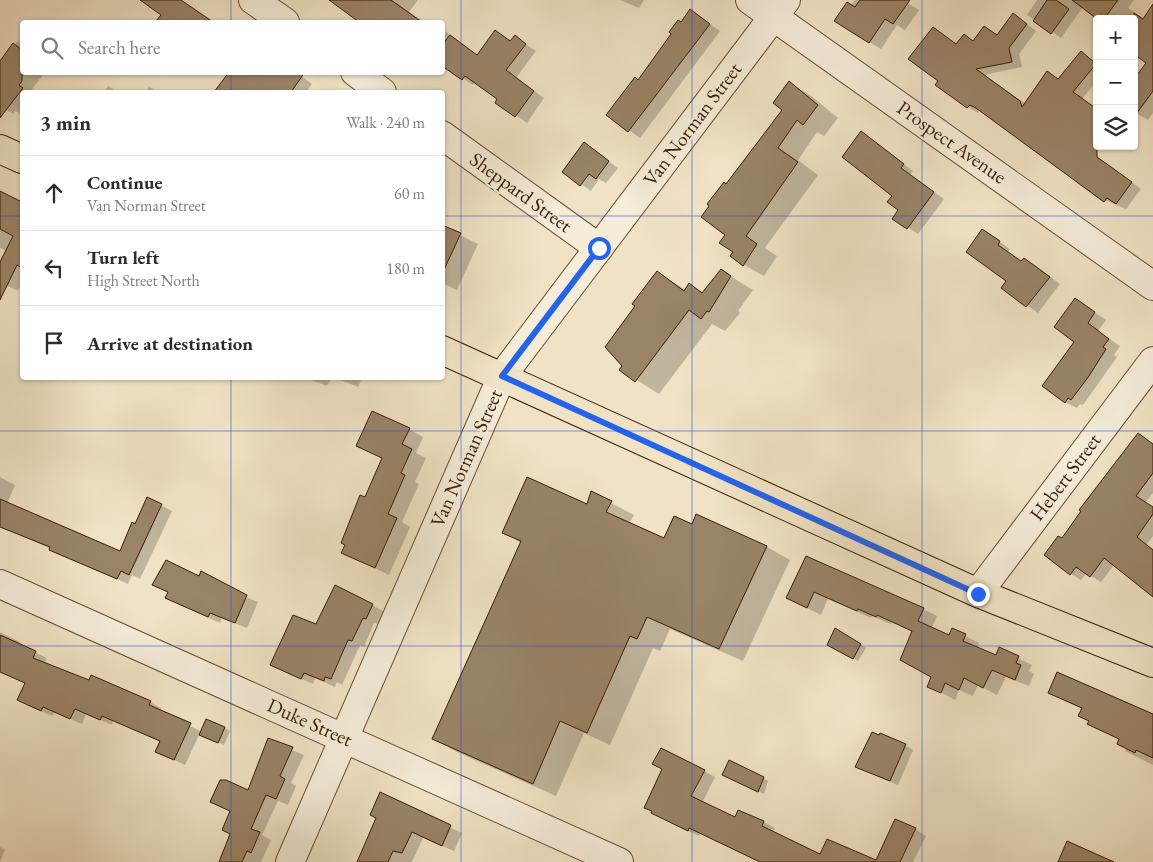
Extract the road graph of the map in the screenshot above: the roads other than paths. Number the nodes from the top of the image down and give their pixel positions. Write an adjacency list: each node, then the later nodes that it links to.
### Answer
1 (253, 0): 4 (street)
2 (750, 0): 3 (street, Prospect Avenue)
3 (779, 8): 10 (street, Van Norman Street); 11 (street, Prospect Avenue)
4 (282, 20)
5 (358, 75): 6 (street)
6 (379, 90)
7 (445, 137): 10 (street, Sheppard Street)
8 (0, 149): 9 (main road)
9 (20, 158)
10 (599, 248): 14 (street, Van Norman Street)
11 (1153, 286)
12 (445, 351): 14 (main road)
13 (1153, 361): 16 (street, Hebert Street)
14 (502, 376): 16 (main road); 18 (street, Van Norman Street)
15 (0, 584): 18 (street, Duke Street)
16 (978, 594): 17 (main road)
17 (1153, 663)
18 (344, 737): 19 (street, Van Norman Street); 20 (street, Duke Street)
19 (290, 862)
20 (619, 862)

